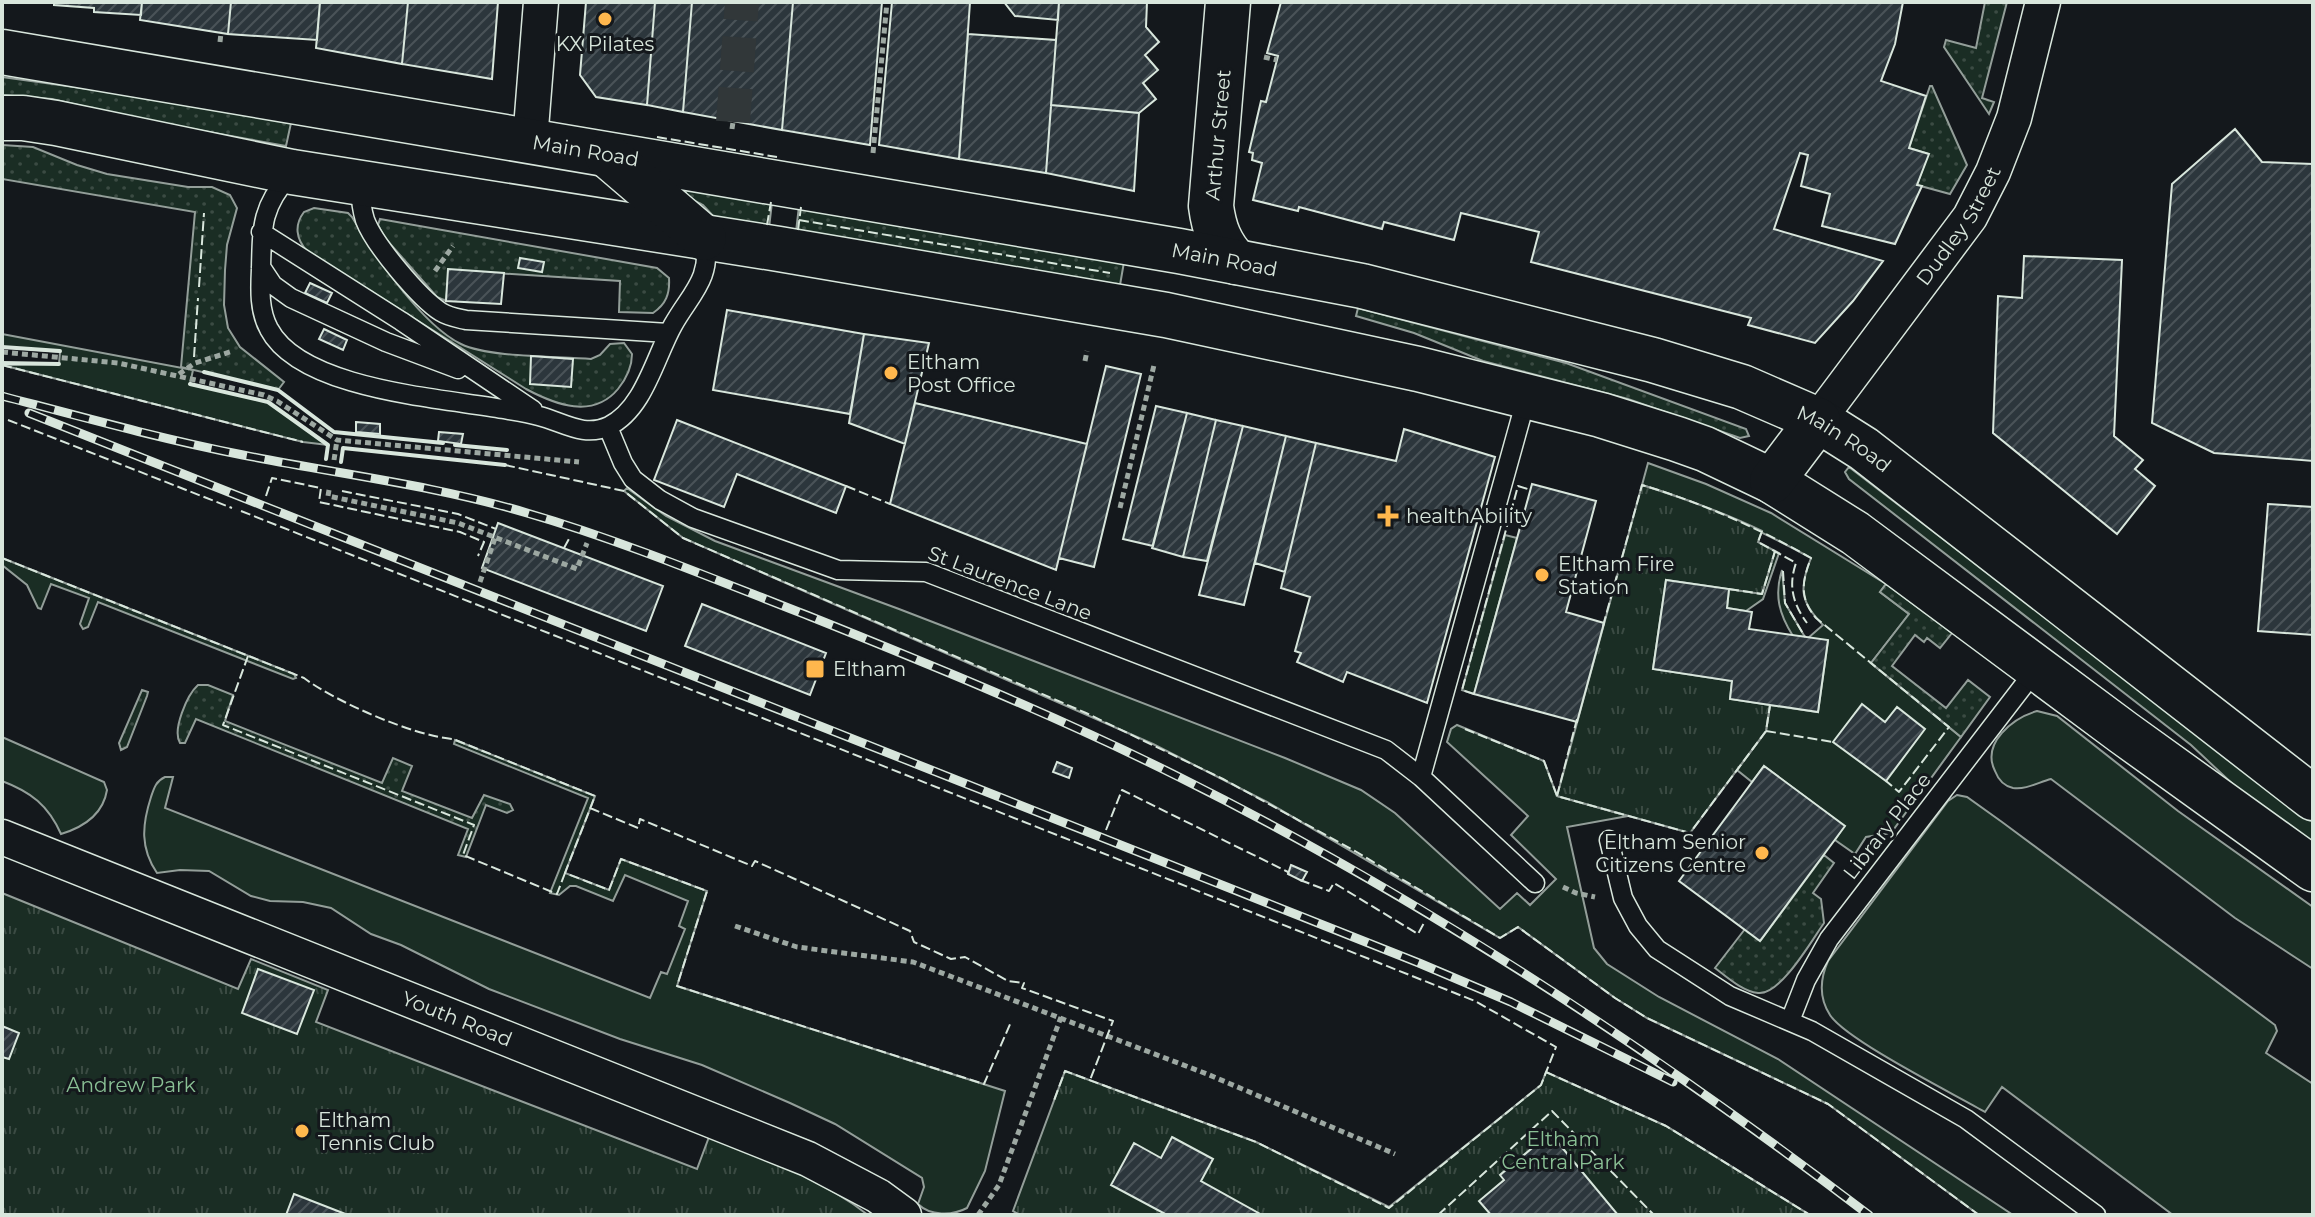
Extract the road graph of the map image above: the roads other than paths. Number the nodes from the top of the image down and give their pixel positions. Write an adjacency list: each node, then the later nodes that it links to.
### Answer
1 (541, 2): 8 (street)
2 (1198, 2): 14 (main road, Arthur Street)
3 (1228, 2): 15 (main road, Arthur Street)
4 (2043, 2): 22 (street, Dudley Street)
5 (2, 52): 7 (main road, Main Road)
6 (2, 118): 10 (main road)
7 (381, 118): 8 (main road, Main Road); 10 (main road)
8 (530, 141): 9 (main road, Main Road)
9 (607, 155): 13 (main road); 14 (main road, Main Road)
10 (292, 172): 11 (main road); 12 (lane)
11 (361, 182): 13 (main road); 18 (lane)
12 (261, 232): 16 (lane); 19 (lane)
13 (704, 238): 17 (main road); 18 (lane)
14 (1179, 251): 15 (main road, Main Road); 17 (main road, Arthur Street)
15 (1236, 262): 22 (main road, Main Road)
16 (261, 267): 19 (lane); 21 (lane)
17 (1206, 323): 20 (main road)
18 (668, 333): 23 (lane)
19 (487, 379): 21 (lane)
20 (1527, 396): 24 (main road); 26 (lane)
21 (542, 416): 23 (lane)
22 (1818, 420): 24 (main road); 27 (main road, Main Road)
23 (608, 427): 26 (lane, St Laurence Lane)
24 (1772, 481): 25 (main road)
25 (2037, 668): 30 (main road); 32 (lane, Library Place)
26 (1421, 777): 31 (lane, St Laurence Lane)
27 (2313, 798)
28 (2, 837): 33 (street, Youth Road)
29 (1609, 840): 32 (lane)
30 (2313, 869)
31 (1535, 883)
32 (1790, 1021): 34 (lane)
33 (904, 1215)
34 (2096, 1215)

